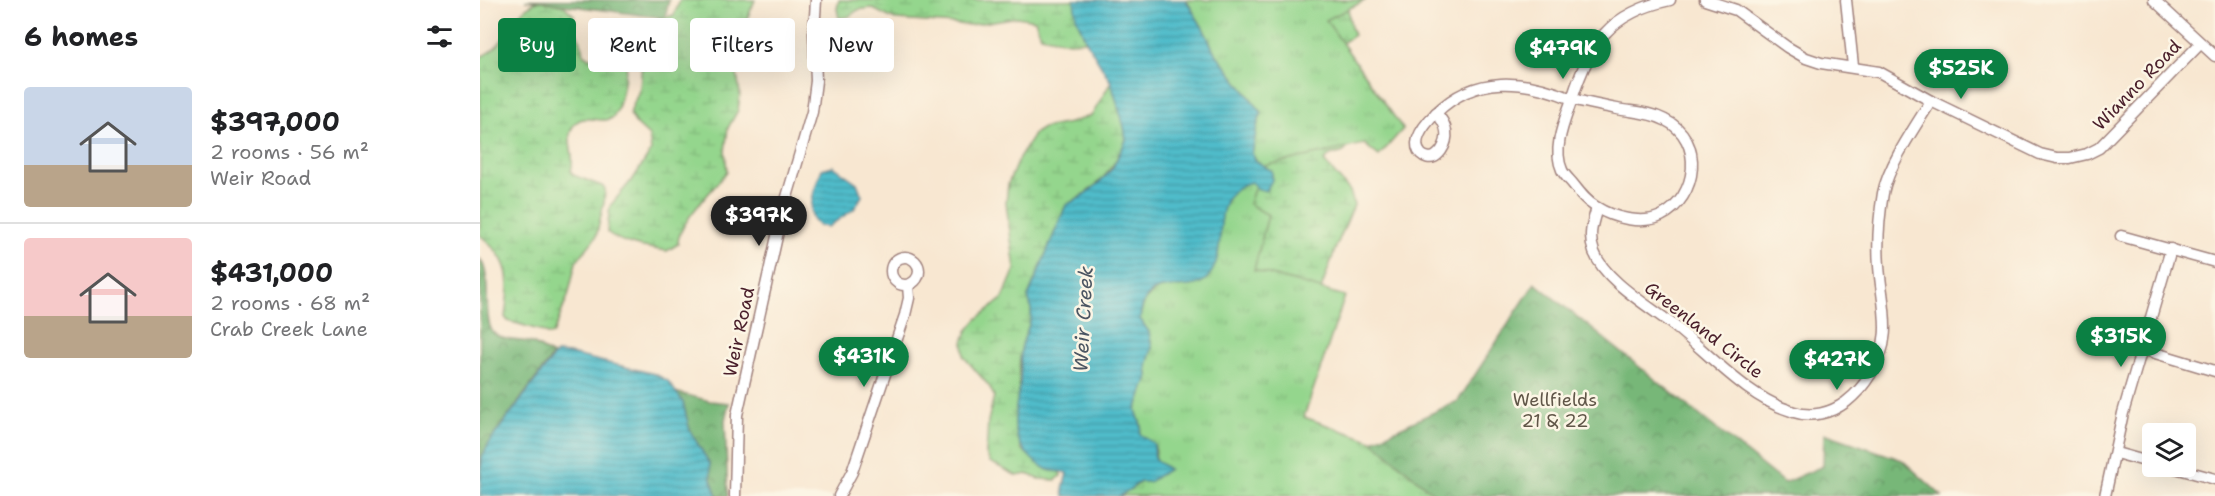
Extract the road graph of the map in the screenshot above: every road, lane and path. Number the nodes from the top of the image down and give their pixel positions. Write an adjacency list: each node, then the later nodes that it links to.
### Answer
1 (816, 0): 23 (street, Weir Road)
2 (1670, 0): 9 (street)
3 (1705, 0): 8 (street, Wianno Road)
4 (1846, 0): 8 (street)
5 (2154, 0): 6 (street)
6 (2200, 44): 7 (street); 10 (street, Wianno Road)
7 (2215, 56)
8 (1853, 66): 10 (street, Wianno Road)
9 (1572, 99): 11 (street); 12 (street); 12 (street)
10 (1931, 101): 12 (street, Greenland Circle)
11 (1436, 113)
12 (1597, 208)
13 (2121, 236): 14 (street)
14 (2170, 249): 15 (street); 17 (street)
15 (2215, 262)
16 (908, 285): 24 (street)
17 (2142, 349): 18 (street); 19 (street)
18 (2215, 371)
19 (2116, 453): 20 (street); 25 (street)
20 (2142, 460)
21 (2196, 474): 22 (street)
22 (2215, 479)
23 (735, 496)
24 (839, 496)
25 (2105, 496)

